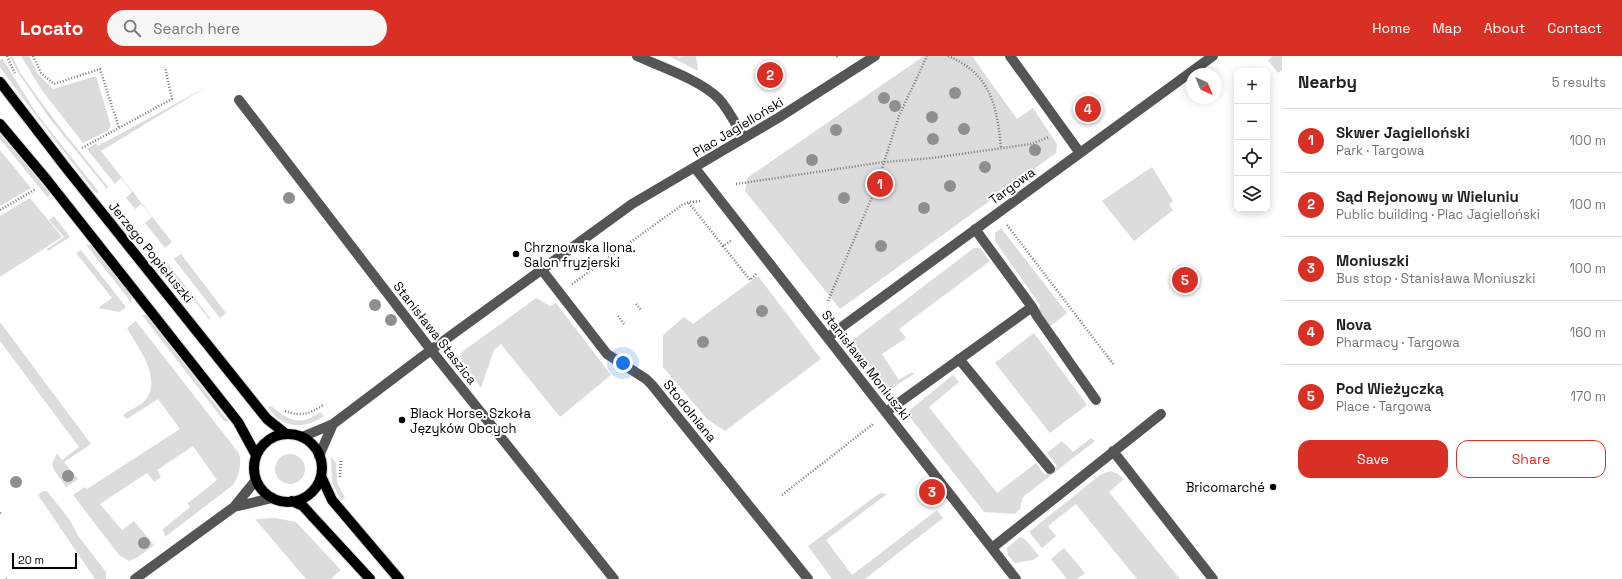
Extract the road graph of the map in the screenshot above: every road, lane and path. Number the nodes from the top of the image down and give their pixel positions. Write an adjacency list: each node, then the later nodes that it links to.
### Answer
1 (33, 56): 12 (path)
2 (637, 56): 14 (street)
3 (875, 56): 14 (street, Plac Jagielloński)
4 (927, 56): 18 (path)
5 (948, 56): 16 (path)
6 (1010, 56): 17 (street)
7 (1213, 56): 17 (street, Targowa)
8 (165, 67): 12 (path)
9 (0, 82): 49 (main road, Jerzego Popiełuszki)
10 (239, 100): 39 (street, Stanisława Staszica)
11 (0, 124): 52 (main road)
12 (119, 128): 15 (path)
13 (1049, 137): 16 (path)
14 (744, 138): 19 (street, Plac Jagielloński)
15 (82, 148)
16 (1001, 148): 18 (path)
17 (1080, 153): 26 (street, Targowa)
18 (884, 162): 20 (path); 32 (path)
19 (695, 168): 29 (street, Plac Jagielloński); 38 (street, Stanisława Moniuszki)
20 (736, 184)
21 (36, 188): 24 (path)
22 (704, 201): 23 (path)
23 (689, 202): 28 (path); 31 (path)
24 (0, 210)
25 (1004, 222): 41 (path)
26 (975, 229): 34 (street); 38 (street, Targowa)
27 (733, 239): 28 (path)
28 (723, 246): 30 (path)
29 (542, 270): 39 (street, Plac Jagielloński); 66 (street, Stodolniana)
30 (758, 273)
31 (572, 285)
32 (828, 301)
33 (636, 304): 35 (path)
34 (1032, 307): 40 (street); 42 (street)
35 (641, 310)
36 (618, 316): 37 (path)
37 (624, 324)
38 (828, 337): 45 (street, Stanisława Moniuszki)
39 (431, 350): 47 (street, Plac Jagielloński); 65 (street, Stanisława Staszica)
40 (959, 359): 45 (street); 54 (street)
41 (1114, 366)
42 (1096, 400)
43 (322, 405): 44 (path)
44 (280, 406)
45 (886, 412): 61 (street, Stanisława Moniuszki)
46 (1161, 414): 51 (street)
47 (333, 424): 50 (street, Plac Jagielloński); 53 (street)
48 (873, 424): 57 (path)
49 (286, 434): 50 (main road); 52 (main road)
50 (302, 437): 53 (main road)
51 (1113, 451): 61 (street); 68 (street)
52 (256, 455): 56 (main road)
53 (319, 456): 55 (main road)
54 (1050, 469)
55 (320, 476): 59 (main road); 64 (main road)
56 (256, 480): 58 (main road); 60 (street)
57 (782, 495)
58 (272, 498): 59 (main road); 60 (street)
59 (292, 501): 63 (main road)
60 (234, 507): 62 (street)
61 (992, 548): 67 (street, Stanisława Moniuszki)
62 (135, 579)
63 (370, 579)
64 (399, 579)
65 (614, 579)
66 (808, 579)
67 (1016, 579)
68 (1213, 579)

